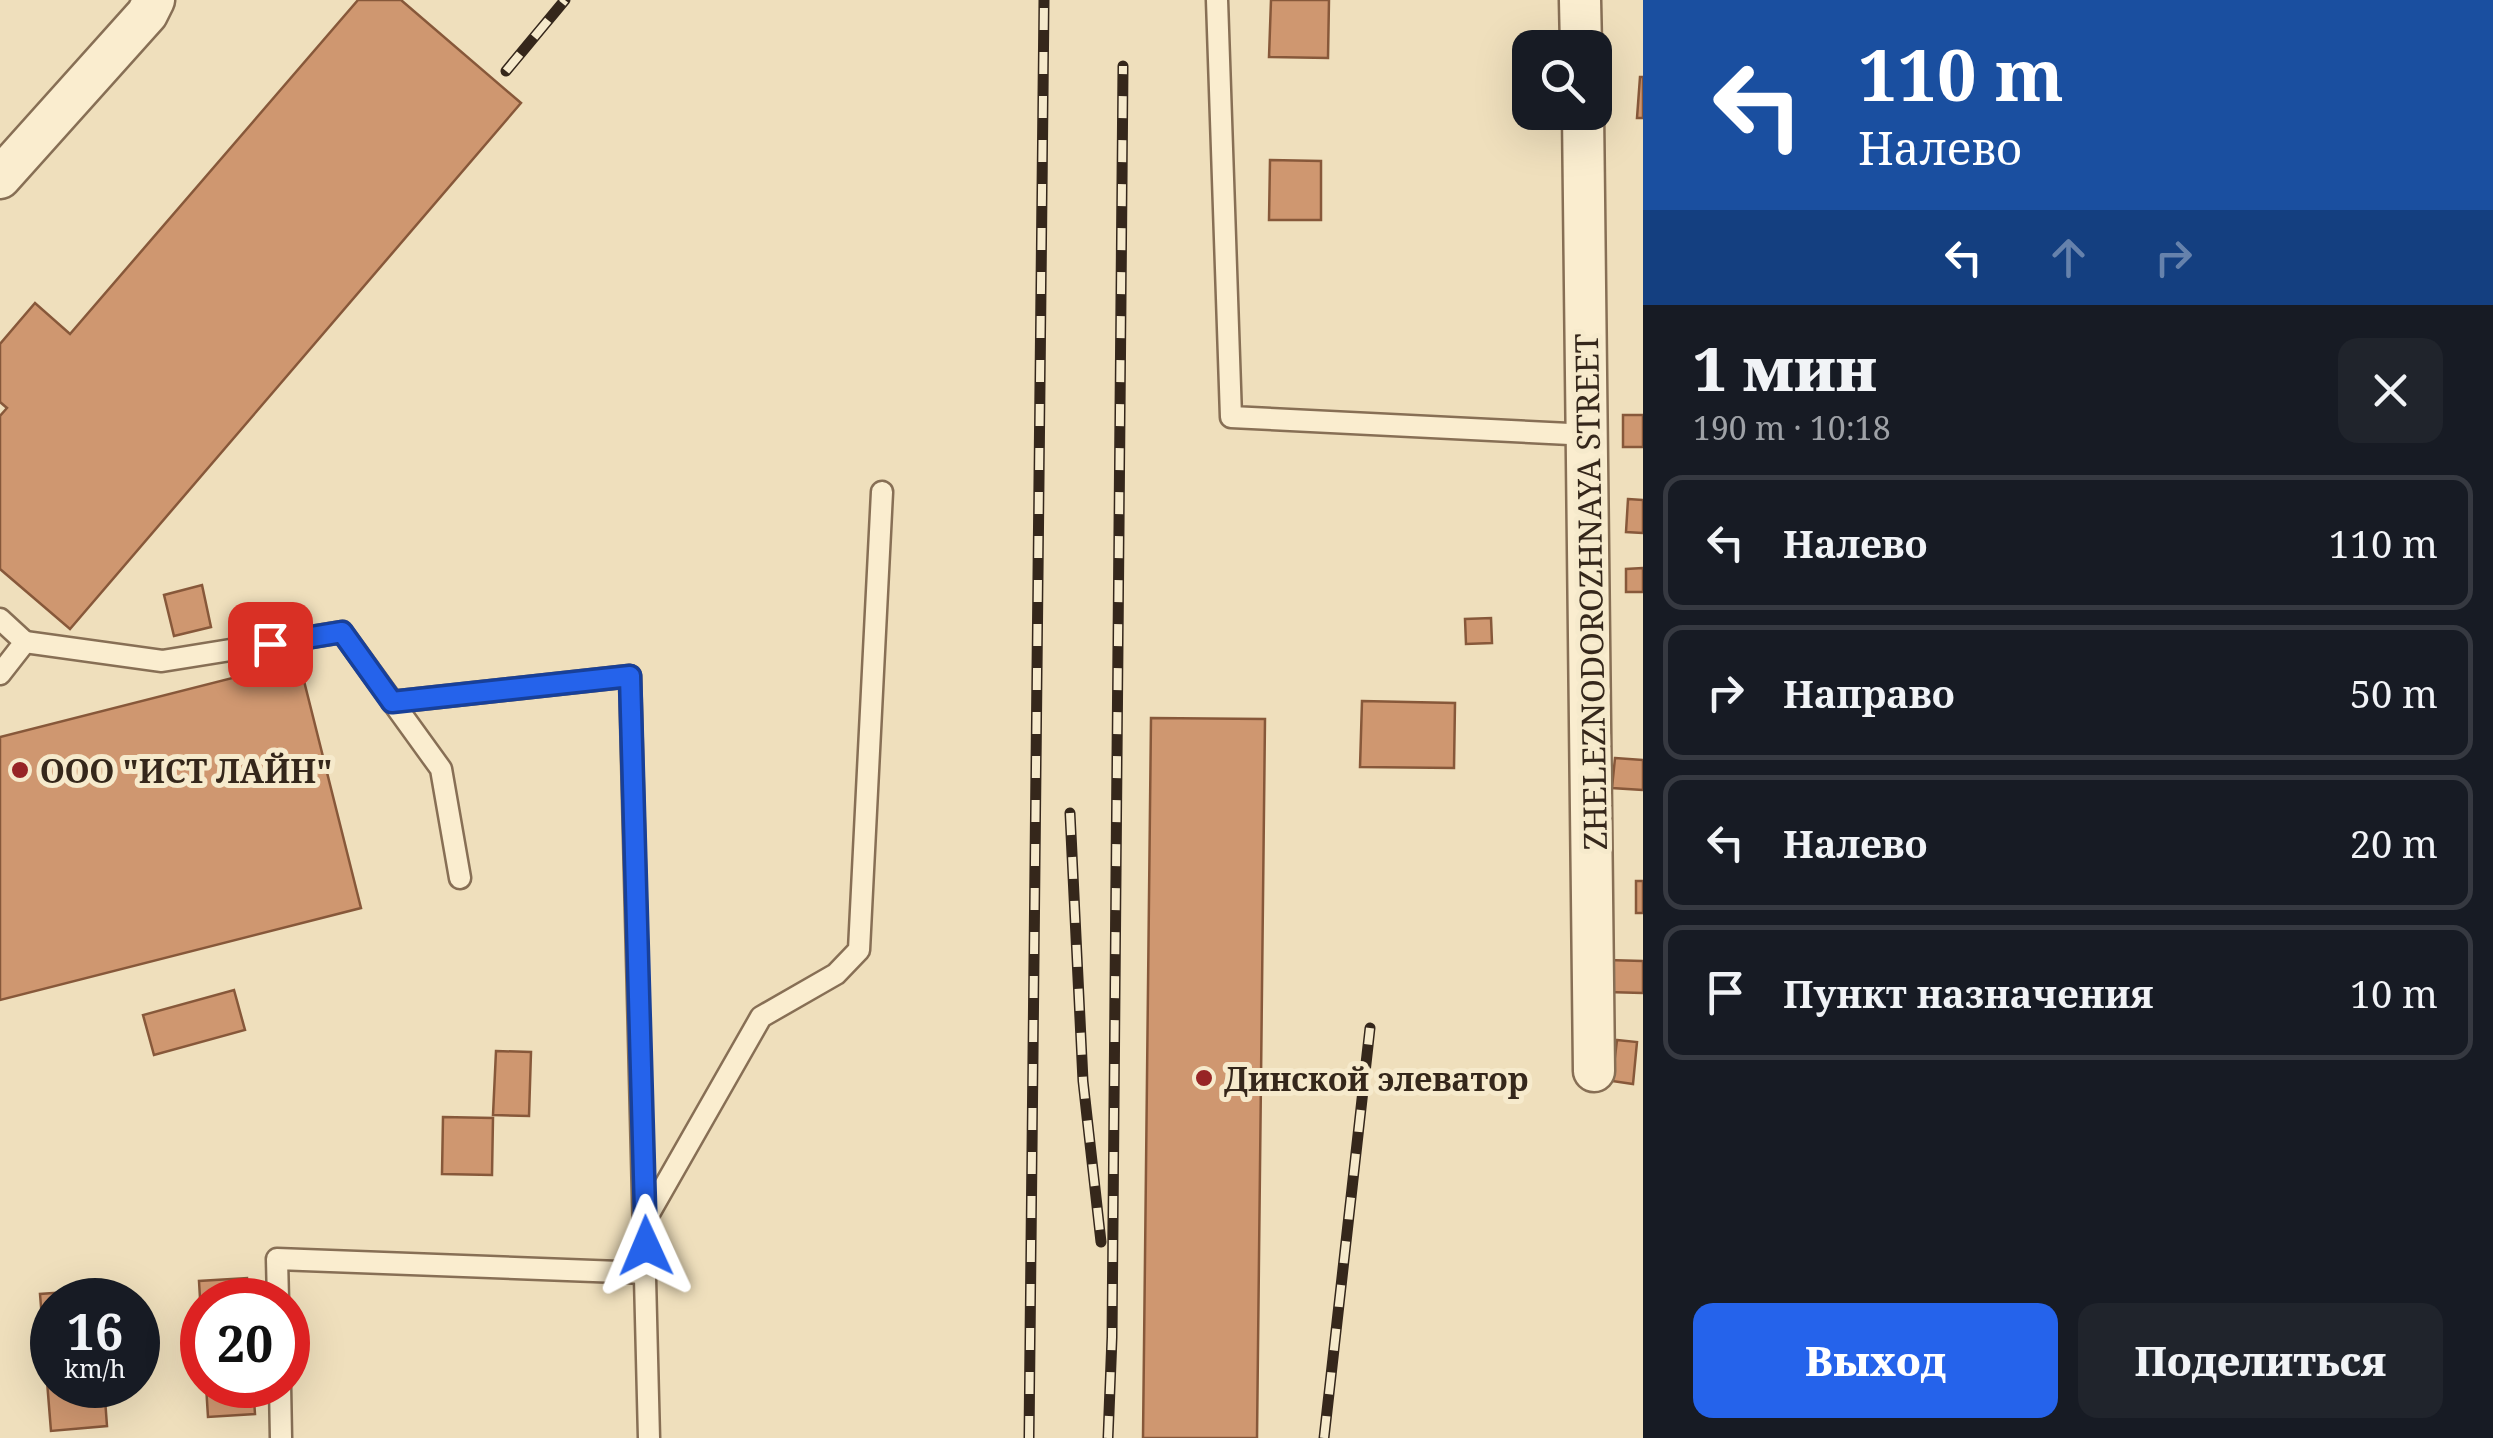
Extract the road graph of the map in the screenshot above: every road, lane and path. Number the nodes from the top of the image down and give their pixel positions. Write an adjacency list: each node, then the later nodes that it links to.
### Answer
1 (154, 0): 6 (street)
2 (1217, 0): 7 (lane)
3 (1580, 0): 4 (street)
4 (1581, 30)
5 (1583, 130): 7 (street, ZHELEZNODOROZHNAYA STREET)
6 (0, 178)
7 (1590, 436): 14 (street, ZHELEZNODOROZHNAYA STREET)
8 (882, 492): 15 (lane)
9 (0, 618): 10 (lane)
10 (25, 642): 11 (lane); 12 (lane)
11 (0, 674)
12 (392, 702): 13 (lane); 15 (lane)
13 (460, 878)
14 (1594, 1071)
15 (645, 1220): 16 (lane)
16 (646, 1273): 17 (lane); 20 (lane)
17 (278, 1278)
18 (280, 1408): 19 (lane)
19 (281, 1438)
20 (649, 1438)

